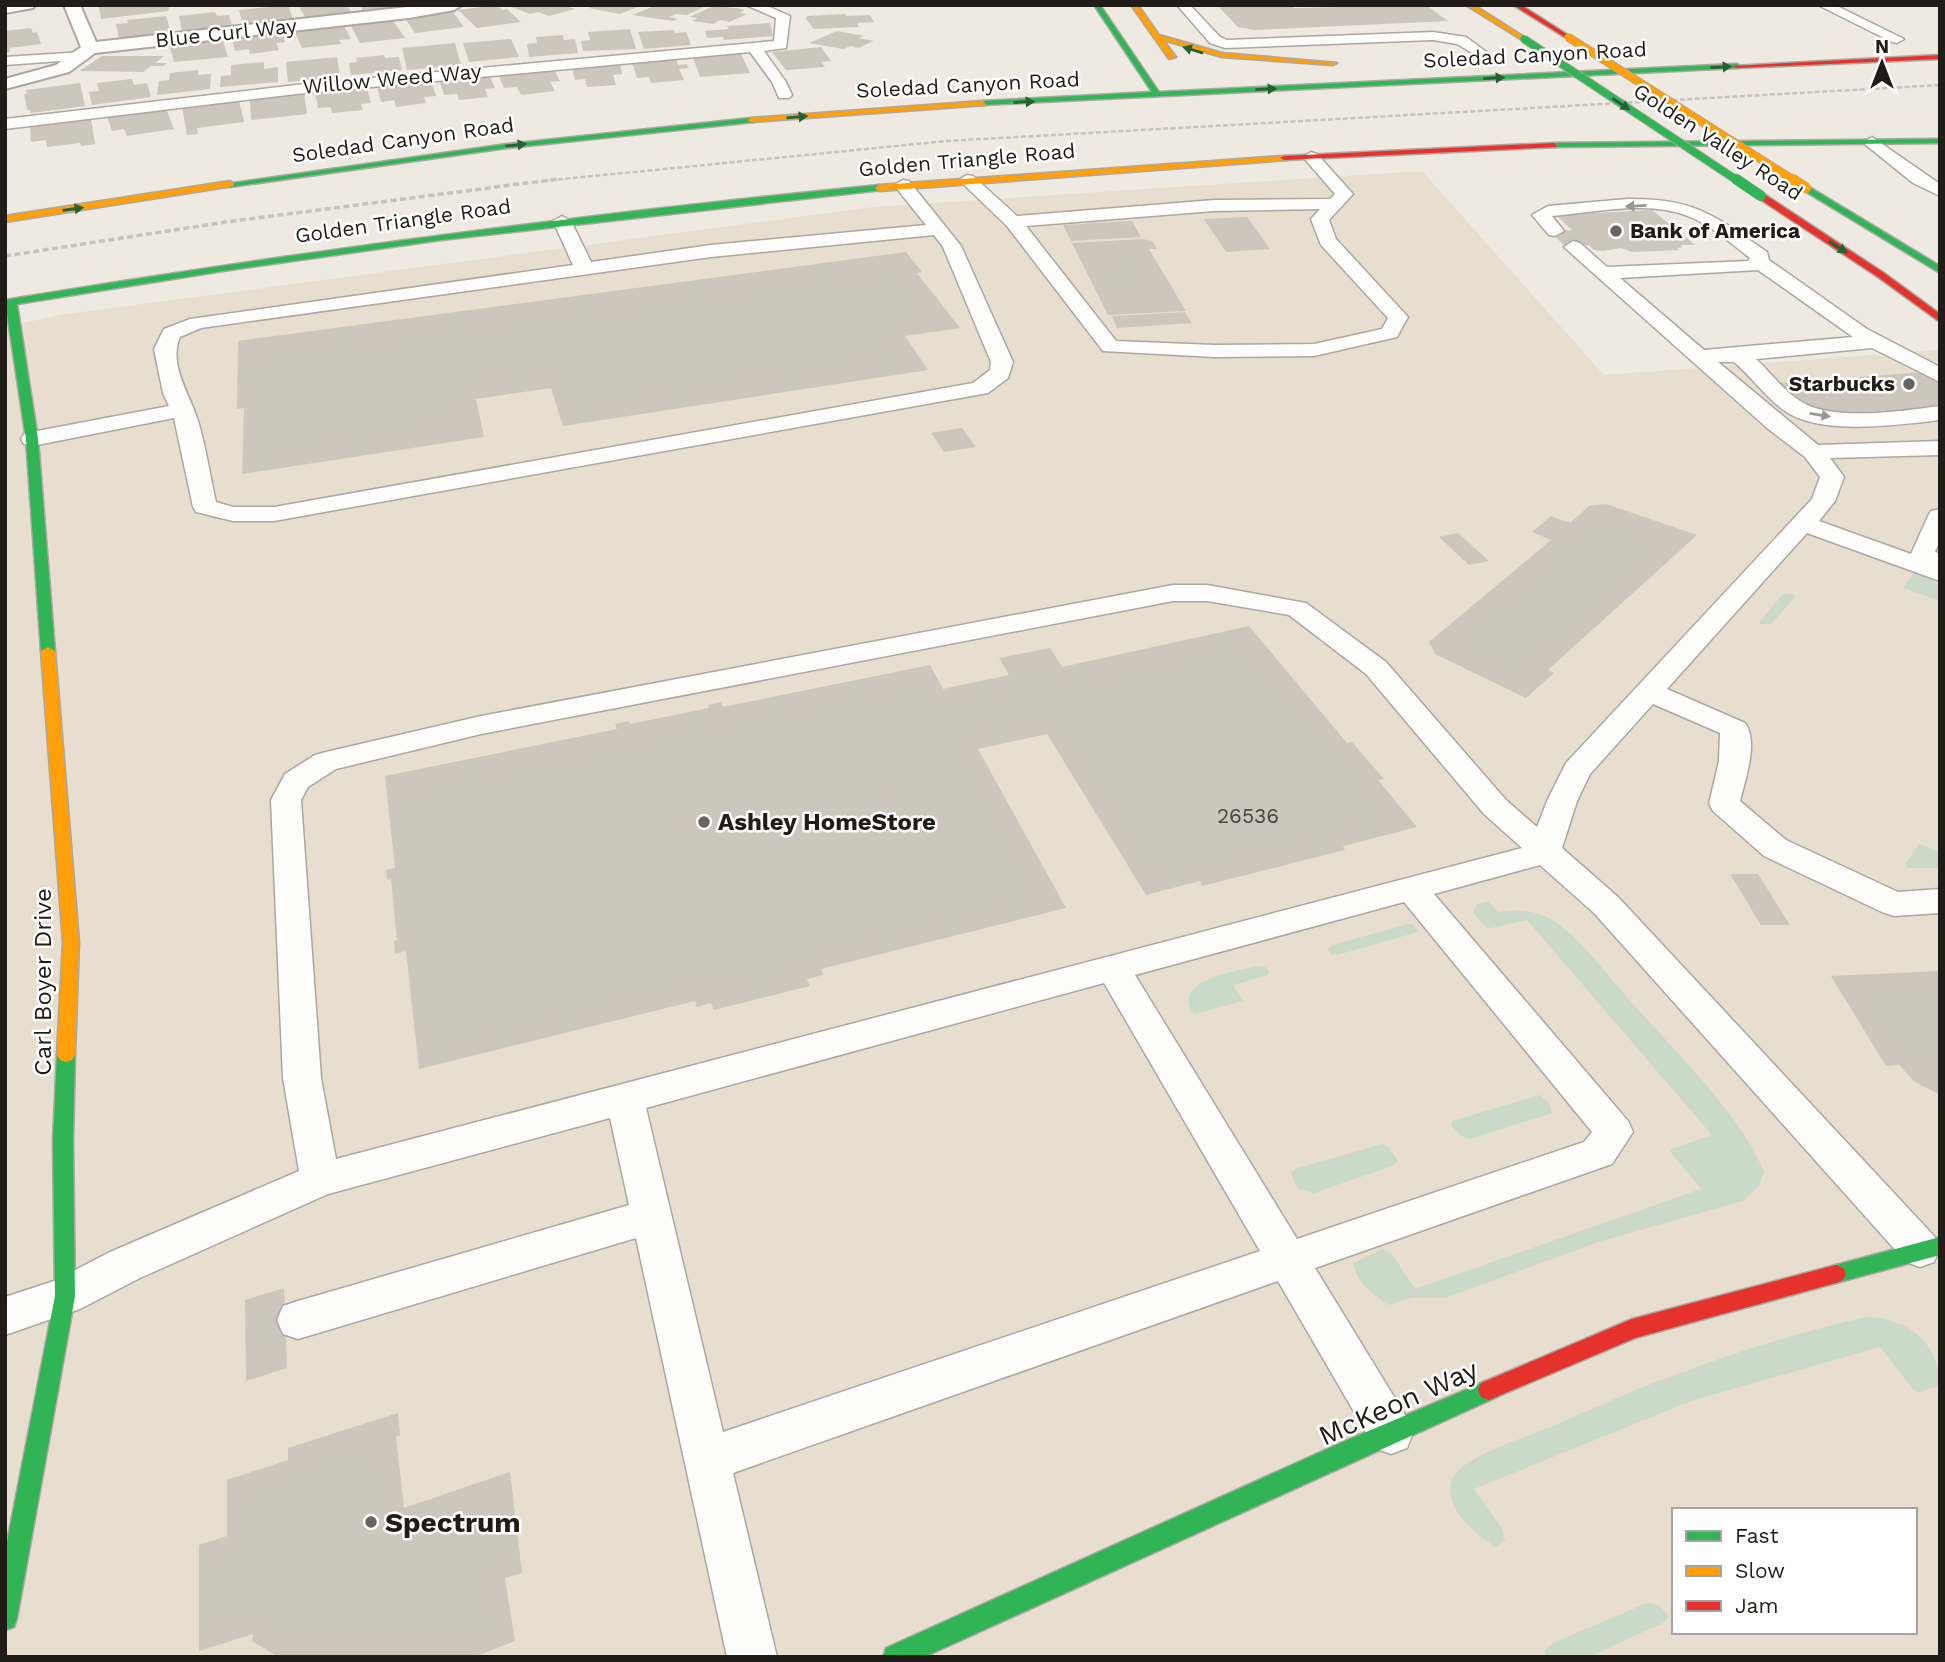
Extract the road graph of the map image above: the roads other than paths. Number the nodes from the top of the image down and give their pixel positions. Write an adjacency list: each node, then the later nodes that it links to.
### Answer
1 (27, 5): 11 (street)
2 (72, 5): 18 (street)
3 (454, 5): 18 (street, Blue Curl Way)
4 (752, 5): 16 (lane, Willow Weed Way)
5 (1097, 5): 24 (main road)
6 (1134, 5): 12 (main road)
7 (1183, 5): 19 (lane)
8 (1469, 5): 50 (main road, Golden Valley Road, one-way to 50, bridge)
9 (1516, 5): 47 (main road, Golden Valley Road, bridge)
10 (1824, 5): 14 (lane)
11 (5, 8)
12 (1156, 36): 23 (main road, one-way to 12); 24 (main road)
13 (1918, 38): 14 (main road)
14 (1897, 39): 15 (main road)
15 (1858, 41)
16 (754, 47): 28 (lane); 29 (lane, Willow Weed Way)
17 (1621, 51): 19 (main road, Soledad Canyon Road)
18 (87, 52): 22 (lane); 25 (street, Blue Curl Way)
19 (1500, 56): 21 (main road, Soledad Canyon Road)
20 (1940, 57): 26 (main road, Soledad Canyon Road, one-way to 20)
21 (1459, 58)
22 (5, 61)
23 (1210, 69)
24 (1161, 72): 26 (main road); 27 (main road)
25 (5, 84)
26 (1198, 92): 27 (main road, Soledad Canyon Road)
27 (1157, 94): 32 (main road, Soledad Canyon Road, one-way to 27)
28 (783, 95)
29 (5, 124)
30 (1940, 141): 31 (main road, Golden Triangle Road)
31 (1872, 142): 33 (main road, Golden Triangle Road); 36 (lane)
32 (474, 150): 37 (main road); 39 (main road, Soledad Canyon Road, one-way to 32)
33 (1311, 157): 34 (main road, Golden Triangle Road); 38 (lane)
34 (967, 180): 35 (main road, Golden Triangle Road); 41 (lane)
35 (903, 185): 40 (main road, Golden Triangle Road); 42 (lane)
36 (1940, 191)
37 (17, 201)
38 (1334, 204): 41 (lane); 41 (lane)
39 (5, 219)
40 (562, 221): 46 (lane); 49 (main road, Golden Triangle Road)
41 (1013, 222)
42 (938, 229): 46 (lane); 55 (lane)
43 (1555, 231): 45 (lane, one-way to 43)
44 (1573, 247): 48 (lane)
45 (1759, 262): 48 (lane); 51 (lane)
46 (585, 269): 55 (lane)
47 (1940, 270)
48 (1602, 273): 52 (lane)
49 (8, 302): 57 (main road, Carl Boyer Drive)
50 (1940, 319)
51 (1877, 341): 53 (lane); 54 (lane)
52 (1699, 357): 53 (lane); 59 (lane)
53 (1743, 359): 56 (lane, one-way to 56)
54 (1940, 376)
55 (180, 410): 57 (lane)
56 (1940, 413)
57 (32, 439): 73 (main road, Carl Boyer Drive)
58 (1940, 448): 59 (lane)
59 (1812, 452): 61 (lane)
60 (1940, 516): 62 (lane)
61 (1802, 523): 62 (lane); 63 (lane)
62 (1940, 572)
63 (1648, 691): 64 (lane); 66 (lane)
64 (1544, 853): 65 (lane); 69 (lane); 71 (lane)
65 (1411, 888): 67 (lane); 72 (lane)
66 (1940, 901)
67 (1113, 969): 68 (lane); 72 (lane)
68 (625, 1099): 69 (lane); 70 (lane)
69 (320, 1180): 73 (lane)
70 (651, 1216): 75 (lane); 77 (lane)
71 (1930, 1248): 76 (main road, McKeon Way)
72 (1287, 1258): 76 (lane); 77 (lane)
73 (65, 1296): 74 (lane); 78 (main road, Carl Boyer Drive)
74 (5, 1316)
75 (298, 1320)
76 (1391, 1433): 80 (main road, McKeon Way)
77 (706, 1460): 79 (lane)
78 (5, 1618)
79 (752, 1657)
80 (895, 1657)

